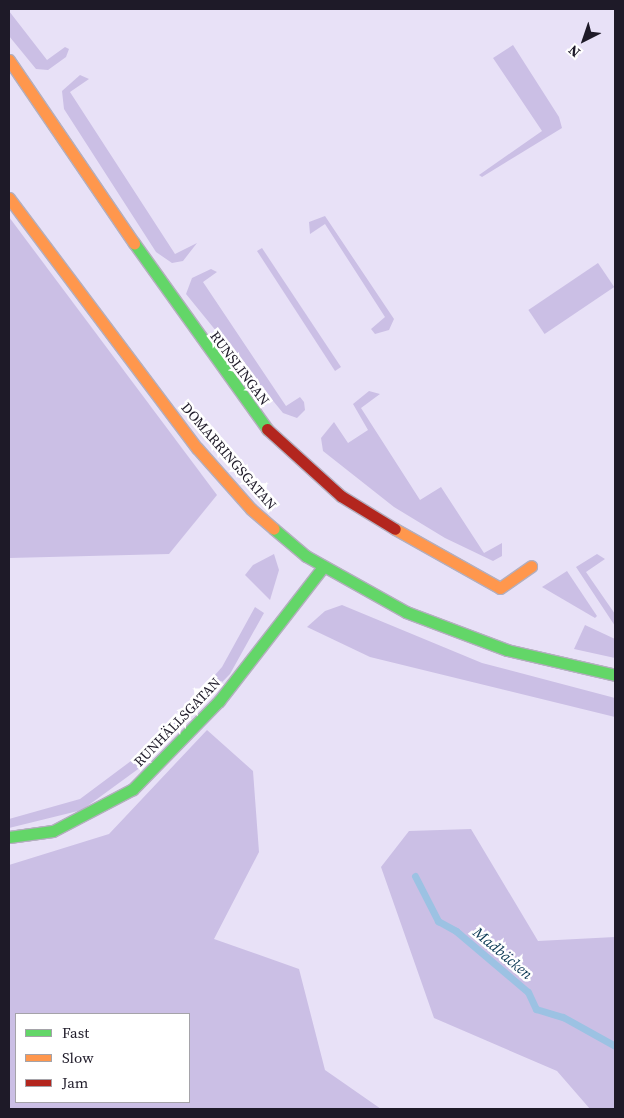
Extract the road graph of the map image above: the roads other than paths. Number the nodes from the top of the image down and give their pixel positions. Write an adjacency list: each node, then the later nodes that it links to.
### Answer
1 (9, 60): 3 (street, RUNSLINGAN)
2 (9, 198): 4 (street, DOMARRINGSGATAN)
3 (531, 566)
4 (322, 567): 5 (street, DOMARRINGSGATAN); 6 (street, RUNHÄLLSGATAN)
5 (615, 675)
6 (9, 837)

